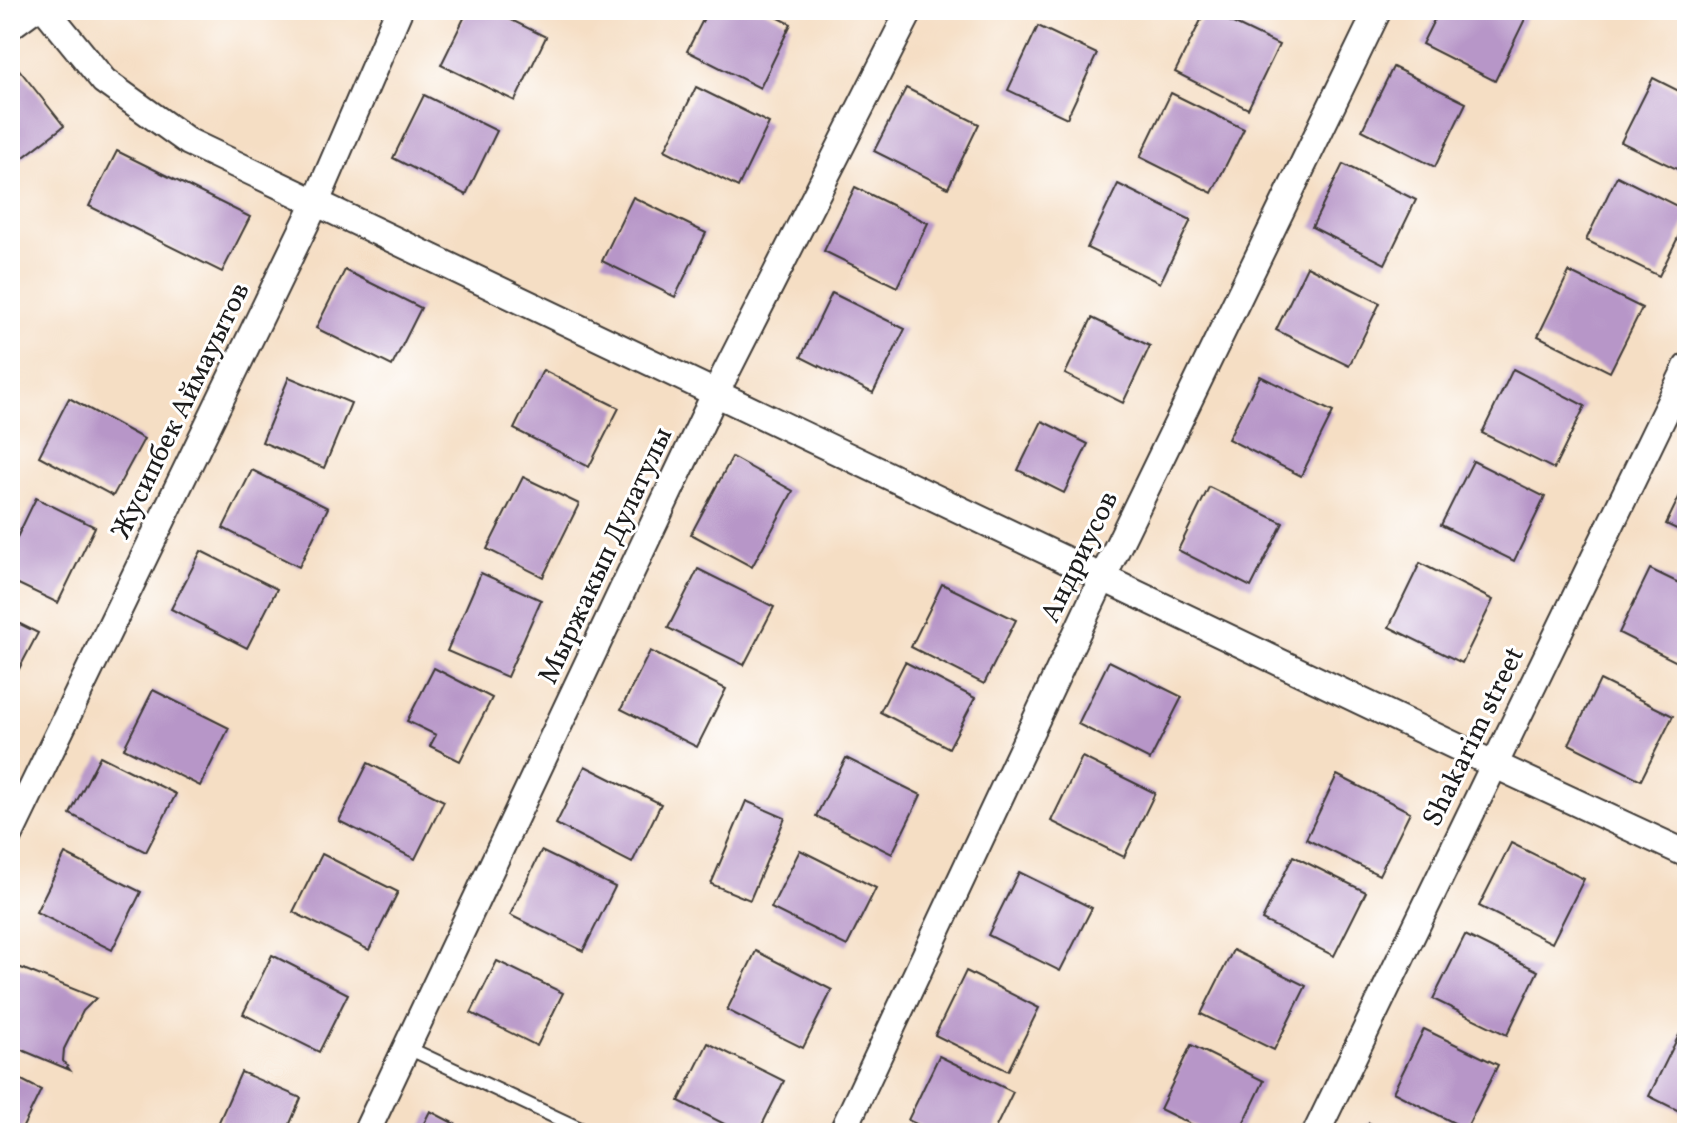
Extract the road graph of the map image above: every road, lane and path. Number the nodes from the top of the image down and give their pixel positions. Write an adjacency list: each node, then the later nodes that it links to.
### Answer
1 (32, 10): 6 (street)
2 (46, 10): 7 (street)
3 (399, 10): 7 (street, Жусипбек Аймауытов)
4 (910, 10): 9 (street, Мыржакып Дулатулы)
5 (1378, 10): 10 (street, Андриусов)
6 (10, 26)
7 (316, 202): 9 (street); 12 (street, Жусипбек Аймауытов)
8 (1687, 367): 11 (street, Shakarim street)
9 (716, 392): 10 (street); 14 (street, Мыржакып Дулатулы)
10 (1103, 577): 11 (street); 17 (street, Андриусов)
11 (1493, 764): 13 (street); 18 (street, Shakarim street)
12 (10, 834)
13 (1687, 854)
14 (406, 1047): 15 (street, Мыржакып Дулатулы); 16 (lane)
15 (366, 1133)
16 (589, 1133)
17 (842, 1133)
18 (1316, 1133)

